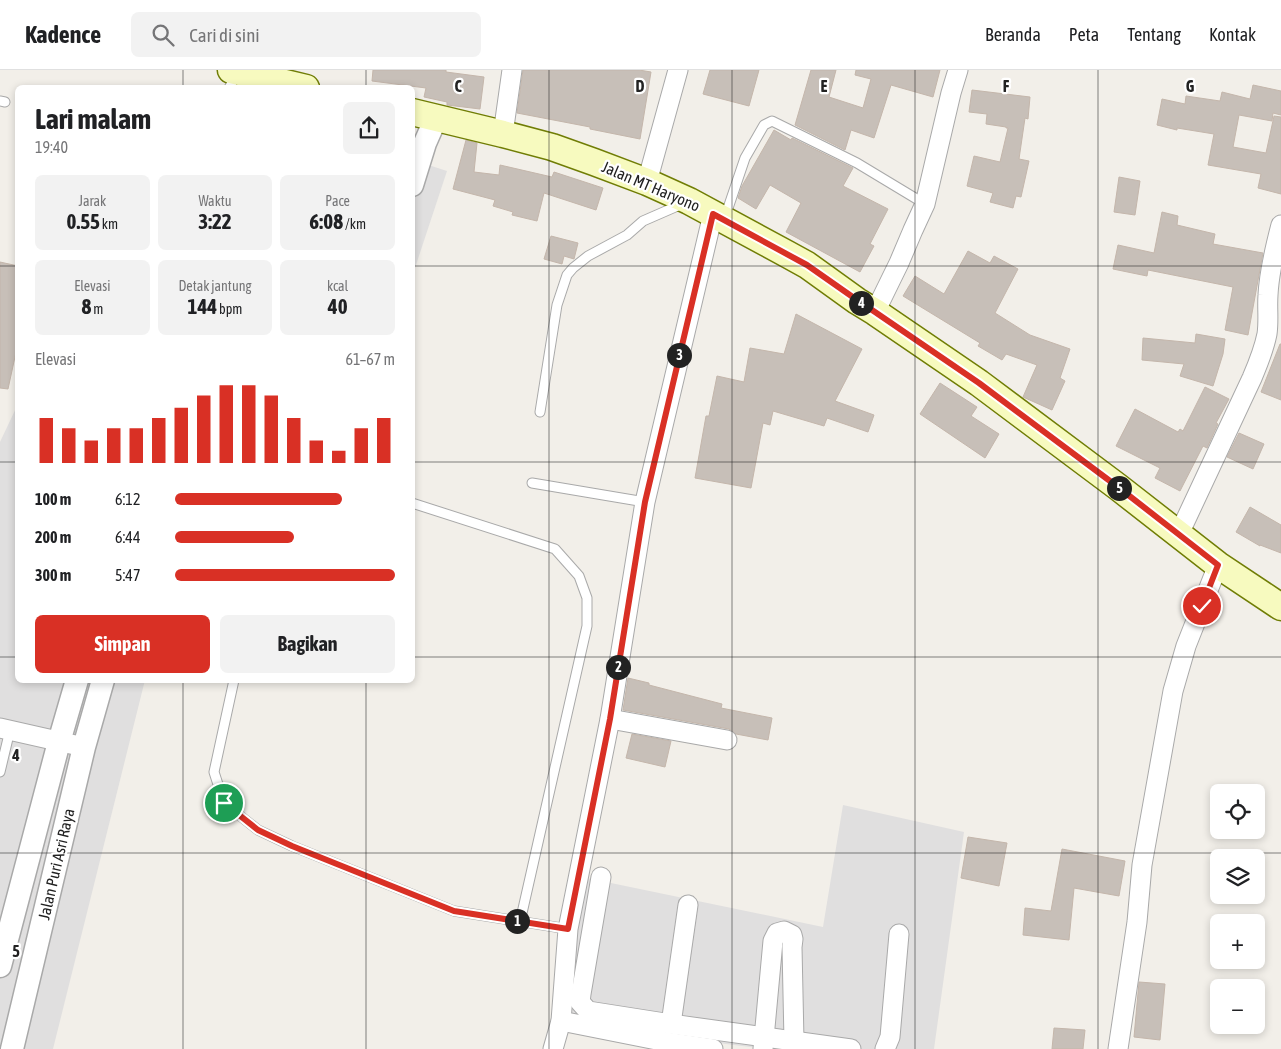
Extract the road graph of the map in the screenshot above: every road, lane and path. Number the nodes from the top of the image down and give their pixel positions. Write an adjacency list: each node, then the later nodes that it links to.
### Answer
1 (512, 70): 7 (street)
2 (678, 70): 9 (street)
3 (958, 70): 11 (street)
4 (233, 76): 5 (main road)
5 (295, 83)
6 (424, 115): 7 (main road, Jalan MT Haryono); 8 (street)
7 (503, 134): 9 (main road, Jalan MT Haryono)
8 (415, 175)
9 (647, 182): 10 (main road, Jalan MT Haryono)
10 (690, 201): 12 (main road, Jalan MT Haryono); 16 (lane)
11 (925, 204): 12 (lane); 15 (street)
12 (718, 217): 15 (main road, Jalan MT Haryono); 18 (street)
13 (1281, 225): 14 (street)
14 (1274, 297): 20 (street)
15 (875, 312): 20 (main road, Jalan MT Haryono)
16 (540, 412)
17 (532, 482): 18 (lane)
18 (645, 502): 26 (street)
19 (415, 505): 34 (lane)
20 (1179, 534): 21 (main road, Jalan MT Haryono)
21 (1218, 565): 22 (main road, Jalan MT Haryono); 42 (street)
22 (1280, 604)
23 (76, 683): 29 (street, Jalan Puri Asri Raya)
24 (102, 683): 30 (street, Jalan Puri Asri Raya)
25 (233, 683): 34 (lane)
26 (610, 719): 28 (street); 35 (street)
27 (5, 729): 29 (street); 31 (lane)
28 (727, 740)
29 (59, 742): 30 (street); 37 (street, Jalan Puri Asri Raya)
30 (84, 747): 43 (street, Jalan Puri Asri Raya)
31 (0, 772)
32 (601, 877): 39 (street)
33 (688, 905): 39 (street)
34 (520, 922): 35 (lane)
35 (568, 929): 38 (street)
36 (899, 934): 47 (street)
37 (0, 966)
38 (561, 1021): 44 (street); 45 (street)
39 (671, 1024): 40 (street)
40 (764, 1043): 41 (street); 41 (street)
41 (794, 1045): 46 (street)
42 (1123, 1048)
43 (12, 1049)
44 (554, 1049)
45 (713, 1049)
46 (851, 1049)
47 (885, 1049)

